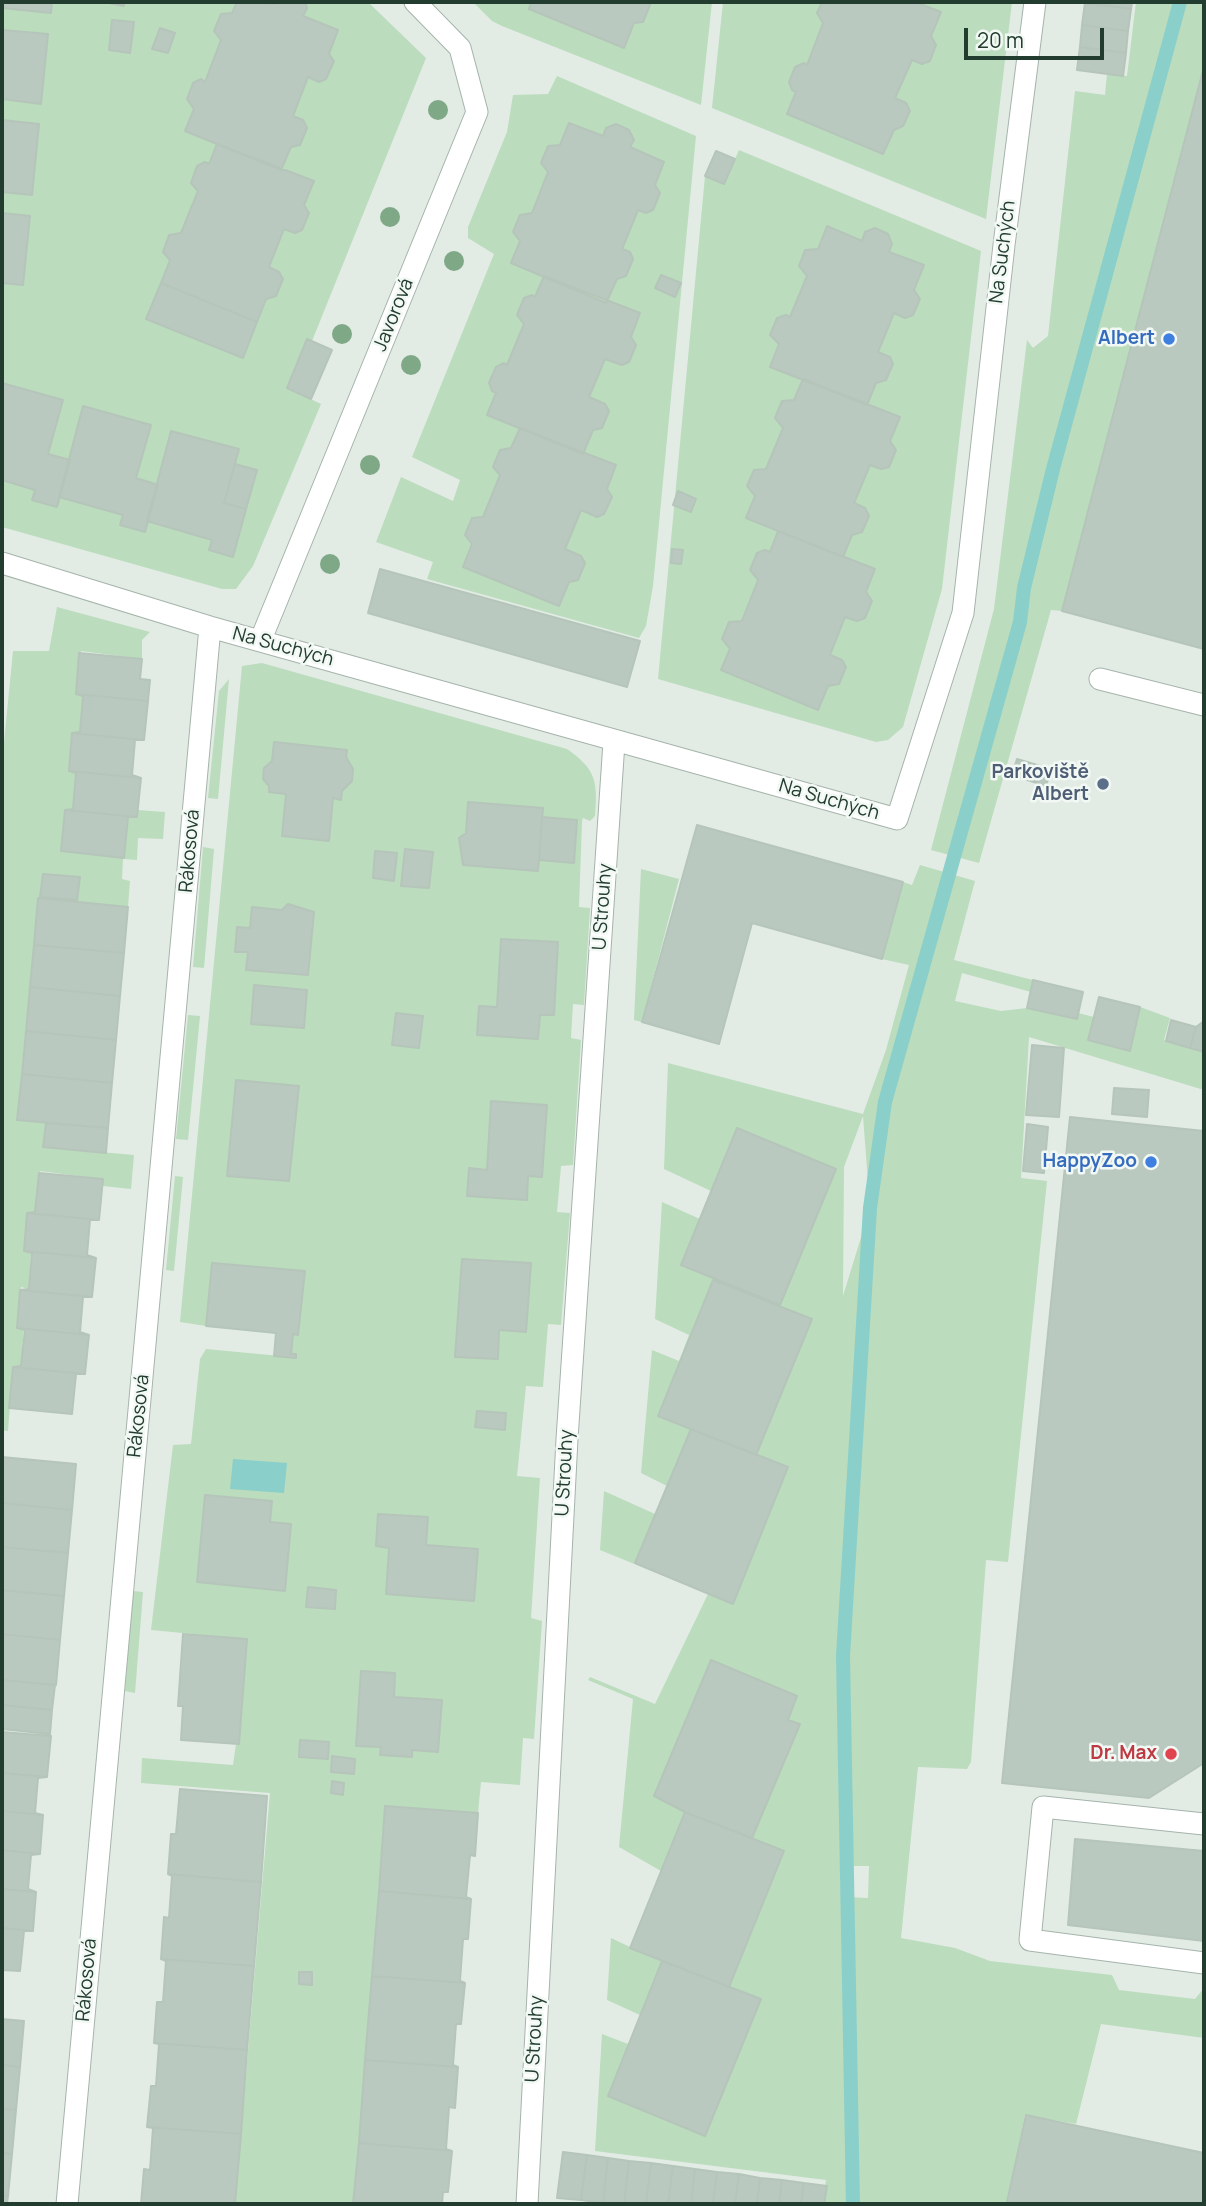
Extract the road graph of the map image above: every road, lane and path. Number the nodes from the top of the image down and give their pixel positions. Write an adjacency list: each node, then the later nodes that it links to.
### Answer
1 (415, 2): 5 (street, Javorová)
2 (1035, 2): 8 (street, Na Suchých)
3 (2, 563): 4 (street, Na Suchých)
4 (209, 627): 5 (street, Na Suchých); 11 (street, Rákosová)
5 (261, 639): 8 (street, Na Suchých)
6 (1100, 679): 7 (street)
7 (1204, 705)
8 (614, 742): 12 (street, U Strouhy)
9 (1204, 1824): 10 (street)
10 (1204, 1963)
11 (66, 2204)
12 (527, 2204)

